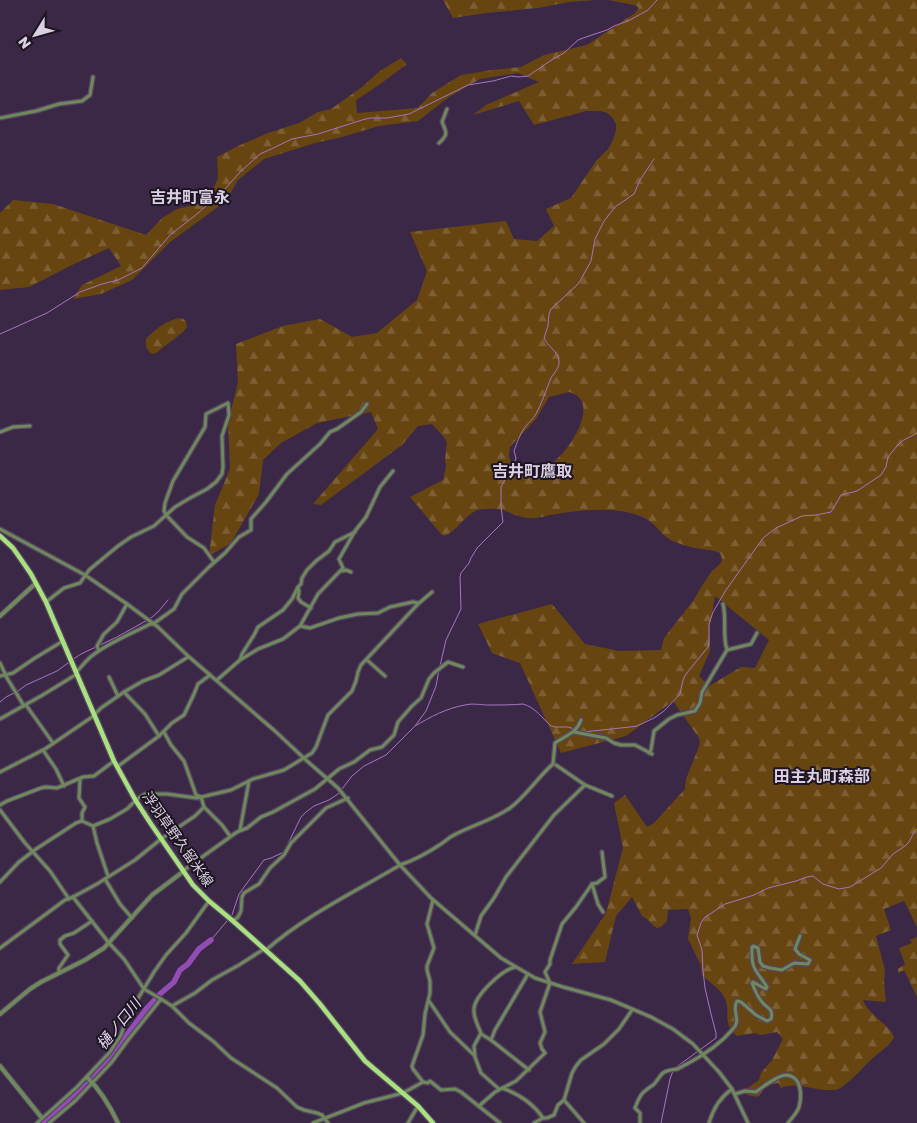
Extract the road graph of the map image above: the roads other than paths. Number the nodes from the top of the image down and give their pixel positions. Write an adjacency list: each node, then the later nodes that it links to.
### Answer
1 (93, 77): 3 (street)
2 (447, 109): 4 (street)
3 (0, 118)
4 (439, 143)
5 (367, 404): 13 (street)
6 (30, 426): 7 (street)
7 (0, 432)
8 (393, 471): 11 (street)
9 (166, 515): 9 (street); 13 (street); 16 (street)
10 (0, 528): 16 (street)
11 (355, 531): 14 (street); 18 (street)
12 (0, 536): 17 (main road, 浮羽草野久留米線)
13 (214, 562): 26 (street)
14 (341, 571): 15 (street); 24 (street)
15 (351, 572)
16 (85, 575): 20 (street); 21 (street)
17 (36, 583): 20 (main road, 浮羽草野久留米線); 25 (street)
18 (298, 587): 24 (street); 33 (street)
19 (432, 592): 22 (street)
20 (46, 602): 29 (main road, 浮羽草野久留米線)
21 (127, 604): 26 (street); 30 (street)
22 (418, 604): 27 (street); 34 (street)
23 (723, 604): 31 (street)
24 (311, 608): 27 (street)
25 (0, 616)
26 (153, 624): 30 (street); 32 (street)
27 (300, 626): 33 (street)
28 (757, 633): 31 (street)
29 (63, 641): 37 (main road, 浮羽草野久留米線); 38 (street)
30 (98, 648): 37 (street)
31 (727, 650): 51 (street)
32 (188, 656): 39 (street); 44 (street)
33 (240, 660): 43 (street)
34 (366, 660): 41 (street); 55 (street)
35 (0, 663): 38 (street)
36 (463, 668): 61 (street)
37 (76, 673): 46 (street); 47 (main road, 浮羽草野久留米線)
38 (5, 675): 40 (street); 46 (street)
39 (210, 675): 43 (street); 50 (street)
40 (0, 676)
41 (385, 676)
42 (109, 678): 45 (street)
43 (217, 680): 55 (street)
44 (124, 692): 45 (street); 52 (street)
45 (118, 696): 47 (street)
46 (25, 705): 48 (street); 53 (street)
47 (94, 714): 53 (street); 56 (main road, 浮羽草野久留米線)
48 (0, 719)
49 (581, 720): 51 (street)
50 (164, 732): 52 (street); 66 (street)
51 (574, 732): 79 (street)
52 (159, 736): 58 (street)
53 (54, 743): 54 (street)
54 (43, 750): 59 (street); 64 (street)
55 (303, 758): 61 (street); 62 (street)
56 (114, 761): 58 (main road, 浮羽草野久留米線); 60 (street)
57 (556, 765): 63 (street)
58 (117, 767): 68 (main road, 浮羽草野久留米線)
59 (0, 772)
60 (80, 779): 64 (street); 72 (street)
61 (328, 779): 67 (street); 74 (street)
62 (249, 781): 66 (street); 74 (street)
63 (585, 785): 65 (street); 92 (street)
64 (64, 786): 69 (street)
65 (612, 796)
66 (201, 797): 68 (street); 70 (street)
67 (348, 798): 79 (street); 90 (street)
68 (136, 801): 73 (street); 76 (main road, 浮羽草野久留米線)
69 (0, 805)
70 (204, 807): 75 (street); 76 (street)
71 (0, 810): 77 (street)
72 (82, 821): 73 (street); 77 (street)
73 (94, 826): 81 (street)
74 (240, 830): 75 (street)
75 (230, 836): 80 (street)
76 (161, 839): 80 (main road, 浮羽草野久留米線); 81 (street)
77 (33, 852): 82 (street); 85 (street)
78 (602, 852): 83 (street)
79 (400, 865): 86 (street); 96 (street)
80 (184, 870): 87 (main road, 浮羽草野久留米線); 89 (street)
81 (107, 878): 84 (street); 89 (street)
82 (0, 882)
83 (592, 884): 88 (street); 100 (street)
84 (73, 897): 85 (street); 91 (street)
85 (69, 899): 95 (street)
86 (433, 900): 92 (street); 103 (street)
87 (209, 901): 90 (main road, 浮羽草野久留米線); 101 (street)
88 (602, 912)
89 (132, 918): 94 (street)
90 (233, 920): 96 (main road, 浮羽草野久留米線)
91 (92, 921): 94 (street); 98 (street)
92 (475, 935): 97 (street)
93 (800, 936): 109 (street)
94 (109, 943): 98 (street); 101 (street)
95 (0, 948)
96 (265, 950): 104 (street); 118 (main road, 浮羽草野久留米線)
97 (515, 966): 99 (street); 107 (street)
98 (59, 972): 106 (street)
99 (528, 974): 100 (street); 108 (street)
100 (550, 983): 105 (street); 112 (street)
101 (144, 989): 102 (street); 113 (street)
102 (160, 998): 104 (street); 114 (street)
103 (428, 1000): 110 (street); 115 (street)
104 (172, 1006): 124 (street)
105 (632, 1010): 109 (street); 120 (street)
106 (0, 1014)
107 (481, 1034): 108 (street); 110 (street)
108 (491, 1040): 112 (street)
109 (703, 1054): 117 (street); 136 (street)
110 (475, 1057): 116 (street)
111 (0, 1066): 123 (street)
112 (529, 1070): 116 (street)
113 (87, 1078): 114 (street); 123 (street)
114 (92, 1082): 127 (street); 128 (street)
115 (423, 1082): 118 (street); 122 (street)
116 (500, 1089): 122 (street); 125 (street)
117 (732, 1089): 119 (street); 137 (street)
118 (403, 1093): 121 (main road, 浮羽草野久留米線); 124 (street)
119 (735, 1094): 138 (street); 139 (street)
120 (564, 1100): 125 (street); 135 (street)
121 (418, 1106): 131 (street); 132 (main road, 浮羽草野久留米線)
122 (479, 1106): 133 (street)
123 (42, 1118): 126 (street)
124 (324, 1118): 129 (street); 130 (street)
125 (543, 1118): 134 (street)
126 (38, 1123)
127 (49, 1123)
128 (118, 1123)
129 (313, 1123)
130 (328, 1123)
131 (408, 1123)
132 (432, 1123)
133 (500, 1123)
134 (534, 1123)
135 (584, 1123)
136 (640, 1123)
137 (709, 1123)
138 (748, 1123)
139 (788, 1123)

